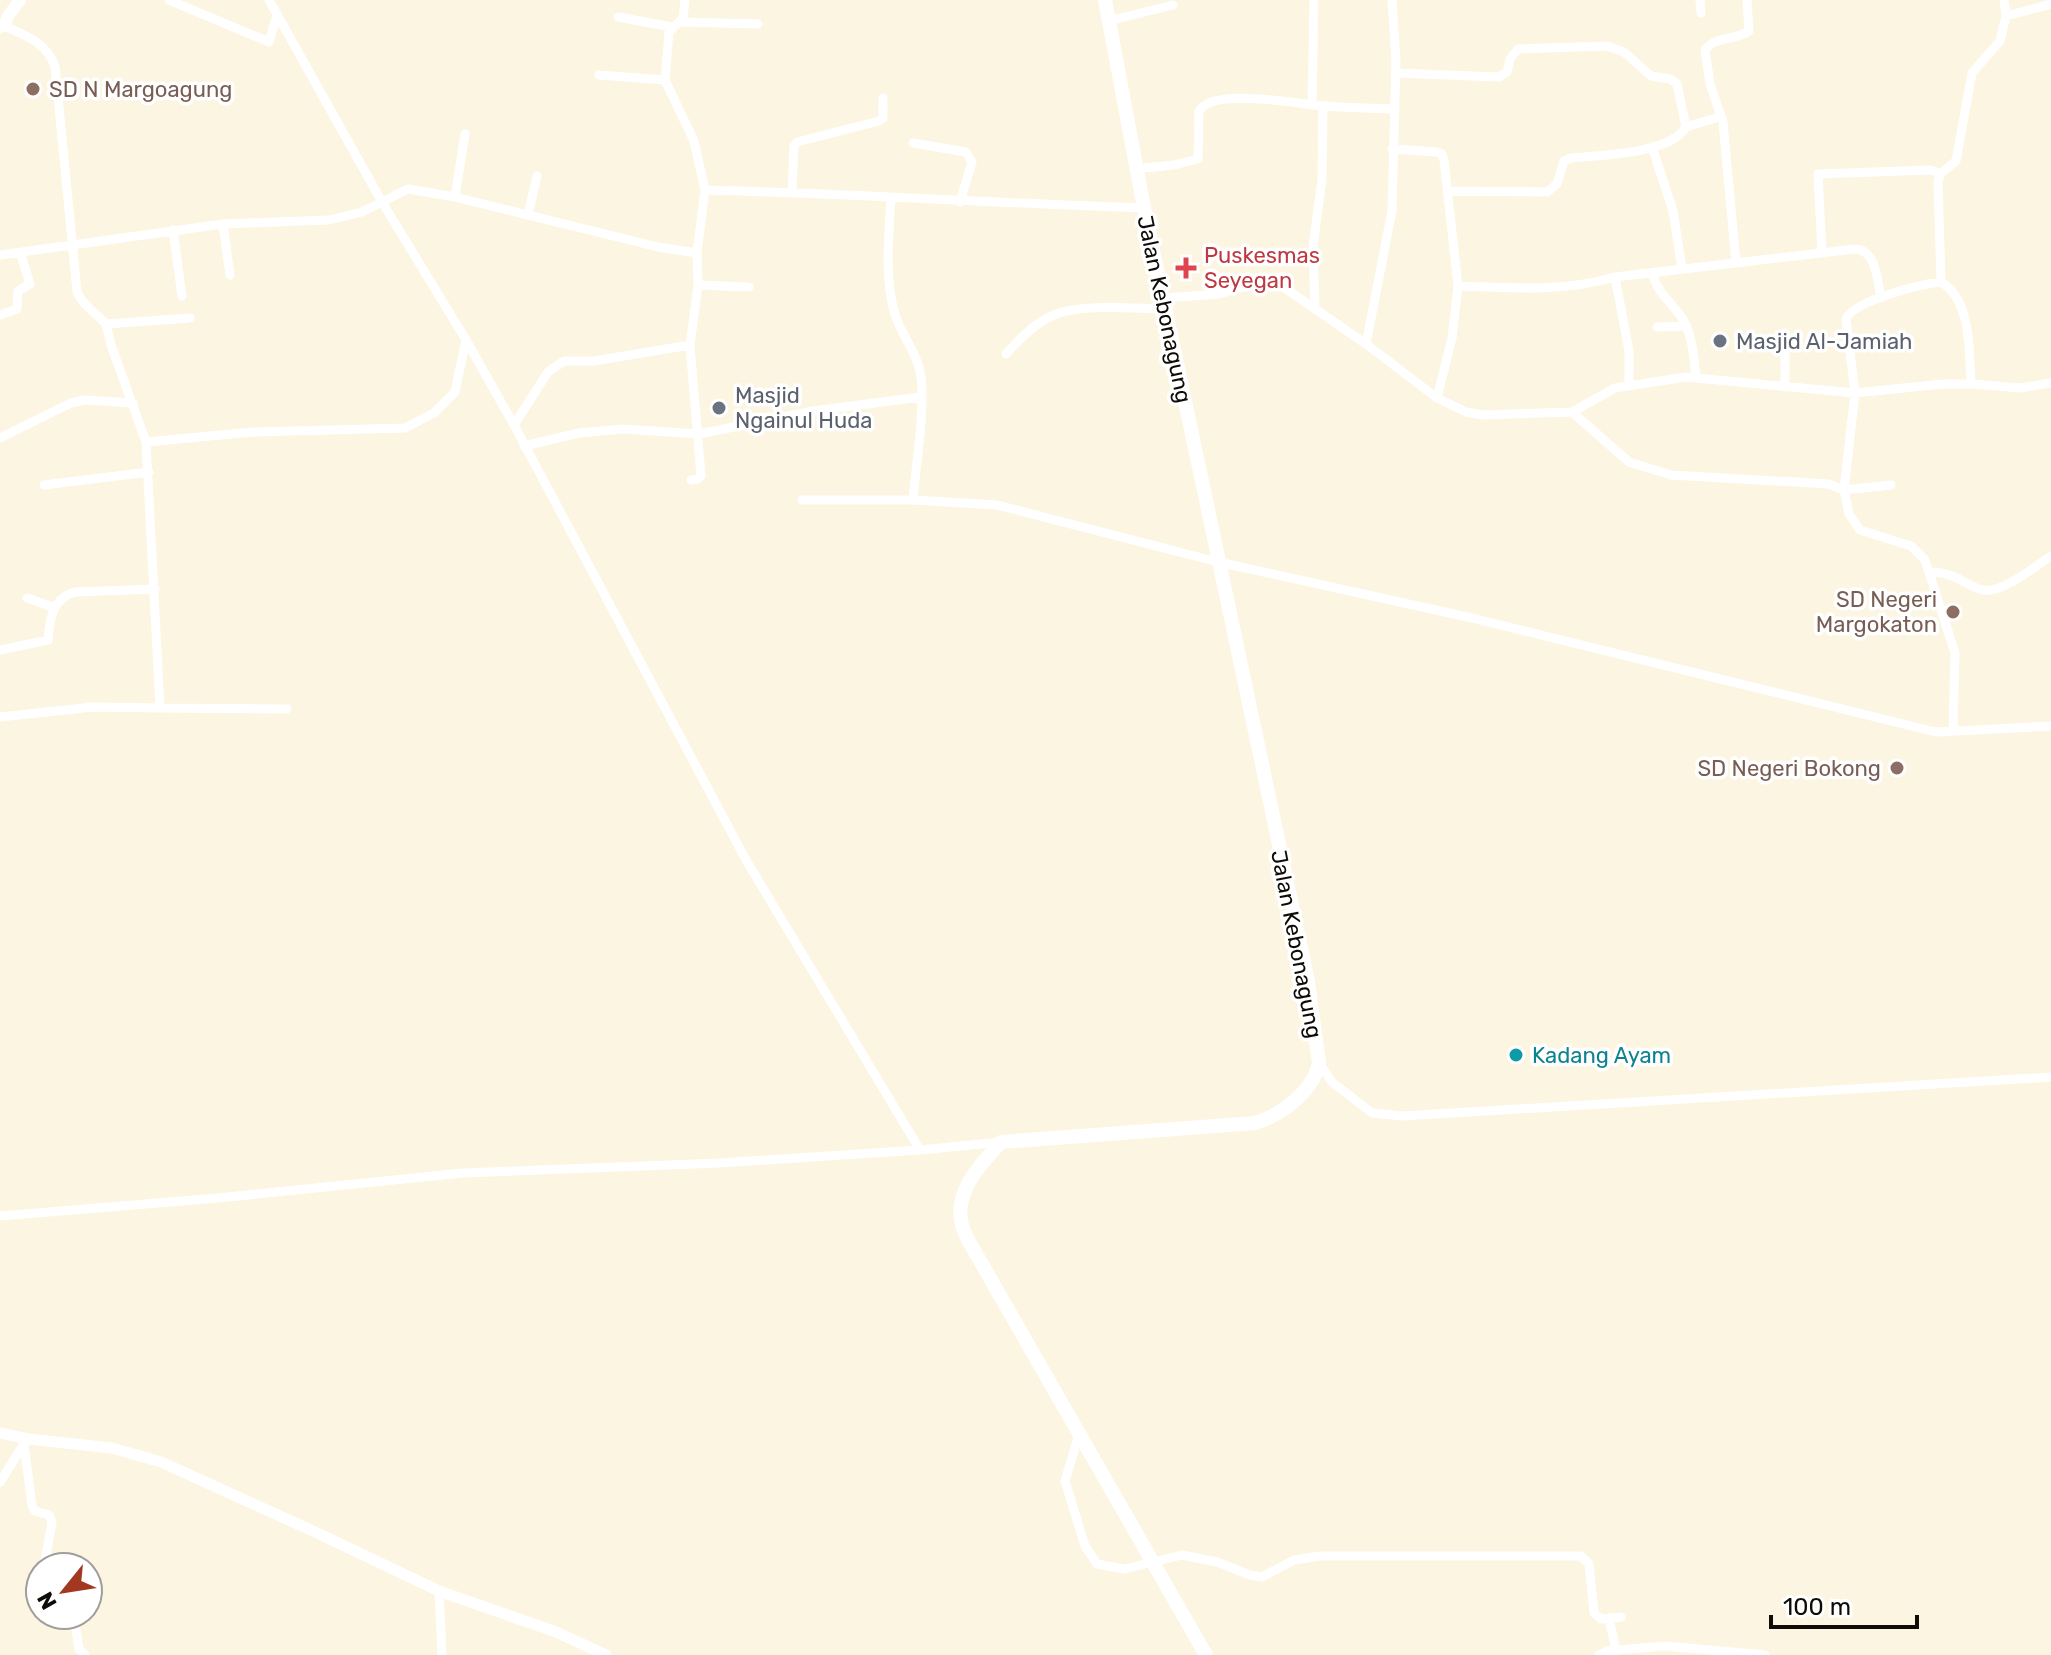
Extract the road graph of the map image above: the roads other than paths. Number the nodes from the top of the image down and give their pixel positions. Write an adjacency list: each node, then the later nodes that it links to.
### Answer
1 (20, 0): 20 (main road)
2 (169, 0): 14 (street)
3 (269, 0): 14 (street)
4 (685, 0): 19 (street)
5 (1105, 0): 17 (main road, Jalan Kebonagung)
6 (1314, 0): 25 (street)
7 (1392, 0): 21 (street)
8 (1700, 0): 13 (street)
9 (1747, 0): 27 (street)
10 (2004, 0): 15 (street)
11 (2051, 4): 15 (street)
12 (1173, 5): 17 (street)
13 (1701, 13)
14 (277, 15): 41 (street)
15 (2006, 16): 34 (street)
16 (618, 17): 19 (street)
17 (1108, 21): 33 (main road, Jalan Kebonagung)
18 (758, 24): 19 (street)
19 (676, 25): 23 (street)
20 (2, 26): 47 (street)
21 (1395, 73): 26 (street); 28 (street)
22 (599, 75): 23 (street)
23 (665, 80): 36 (street)
24 (883, 98): 38 (street)
25 (1318, 106): 26 (street); 33 (street); 64 (street)
26 (1395, 109): 32 (street)
27 (1719, 117): 28 (street); 52 (street)
28 (1686, 127): 31 (street)
29 (465, 134): 39 (street)
30 (913, 143): 42 (street)
31 (1652, 147): 37 (street); 53 (street)
32 (1392, 149): 37 (street); 72 (street)
33 (1136, 169): 43 (main road, Jalan Kebonagung)
34 (1941, 173): 49 (street); 57 (street)
35 (537, 176): 44 (street)
36 (705, 190): 38 (street); 50 (street)
37 (1449, 191): 59 (street)
38 (792, 192): 40 (street)
39 (455, 197): 41 (street); 44 (street)
40 (891, 198): 42 (street); 81 (street)
41 (382, 202): 45 (street); 71 (street)
42 (960, 202): 43 (street)
43 (1144, 208): 63 (main road, Jalan Kebonagung)
44 (528, 215): 50 (street)
45 (223, 224): 46 (street); 55 (street)
46 (173, 230): 47 (street); 61 (street)
47 (72, 244): 48 (street); 67 (street)
48 (20, 252): 51 (street); 65 (street)
49 (1822, 252): 52 (street); 62 (street)
50 (697, 253): 58 (street)
51 (0, 255)
52 (1736, 263): 53 (street)
53 (1682, 269): 54 (street)
54 (1653, 273): 56 (street); 68 (street)
55 (230, 275)
56 (1615, 277): 59 (street); 78 (street)
57 (1941, 282): 62 (street); 77 (street)
58 (698, 285): 60 (street); 73 (street)
59 (1458, 286): 82 (street)
60 (749, 287)
61 (182, 296)
62 (1881, 298): 80 (street)
63 (1166, 303): 64 (street); 74 (street); 98 (main road, Jalan Kebonagung)
64 (1315, 308): 72 (street)
65 (0, 315)
66 (190, 318): 67 (street)
67 (106, 324): 83 (street)
68 (1687, 326): 69 (street); 75 (street)
69 (1657, 327)
70 (1785, 333): 79 (street)
71 (466, 340): 85 (street); 88 (street)
72 (1366, 344): 82 (street)
73 (690, 345): 85 (street); 86 (street)
74 (1006, 354)
75 (1696, 378): 78 (street); 79 (street)
76 (2051, 383): 77 (street)
77 (1971, 384): 80 (street)
78 (1629, 386): 84 (street)
79 (1785, 387): 80 (street)
80 (1855, 393): 94 (street)
81 (921, 397): 86 (street); 96 (street)
82 (1437, 398): 84 (street)
83 (133, 403): 87 (street); 88 (street)
84 (1572, 412): 94 (street)
85 (514, 425): 89 (street)
86 (699, 434): 89 (street); 91 (street)
87 (0, 438)
88 (146, 442): 90 (street)
89 (524, 446): 112 (street)
90 (149, 472): 92 (street); 100 (street)
91 (691, 480)
92 (44, 485)
93 (1891, 485): 94 (street)
94 (1844, 490): 99 (street)
95 (802, 500): 96 (street)
96 (913, 500): 98 (street)
97 (2051, 556): 99 (street)
98 (1218, 562): 108 (street); 109 (main road, Jalan Kebonagung)
99 (1929, 572): 108 (street)
100 (155, 589): 102 (street); 104 (street)
101 (27, 598): 102 (street)
102 (53, 607): 103 (street)
103 (0, 650)
104 (160, 708): 105 (street); 106 (street)
105 (287, 709)
106 (0, 717)
107 (2051, 726): 108 (street)
108 (1953, 731)
109 (1319, 1063): 110 (street); 111 (main road, Jalan Kebonagung)
110 (2051, 1077)
111 (1001, 1142): 112 (street); 115 (main road)
112 (920, 1150): 113 (street)
113 (0, 1216)
114 (0, 1433): 116 (street)
115 (1079, 1434): 119 (main road); 119 (street)
116 (26, 1442): 117 (street); 118 (street); 120 (street)
117 (0, 1482)
118 (47, 1551)
119 (1152, 1561): 122 (street); 128 (main road)
120 (439, 1591): 126 (street); 127 (street)
121 (1621, 1617): 122 (street)
122 (1609, 1618): 124 (street)
123 (76, 1631): 125 (street)
124 (1616, 1651): 129 (street); 130 (street)
125 (85, 1655)
126 (442, 1655)
127 (606, 1655)
128 (1206, 1655)
129 (1599, 1655)
130 (1765, 1655)

